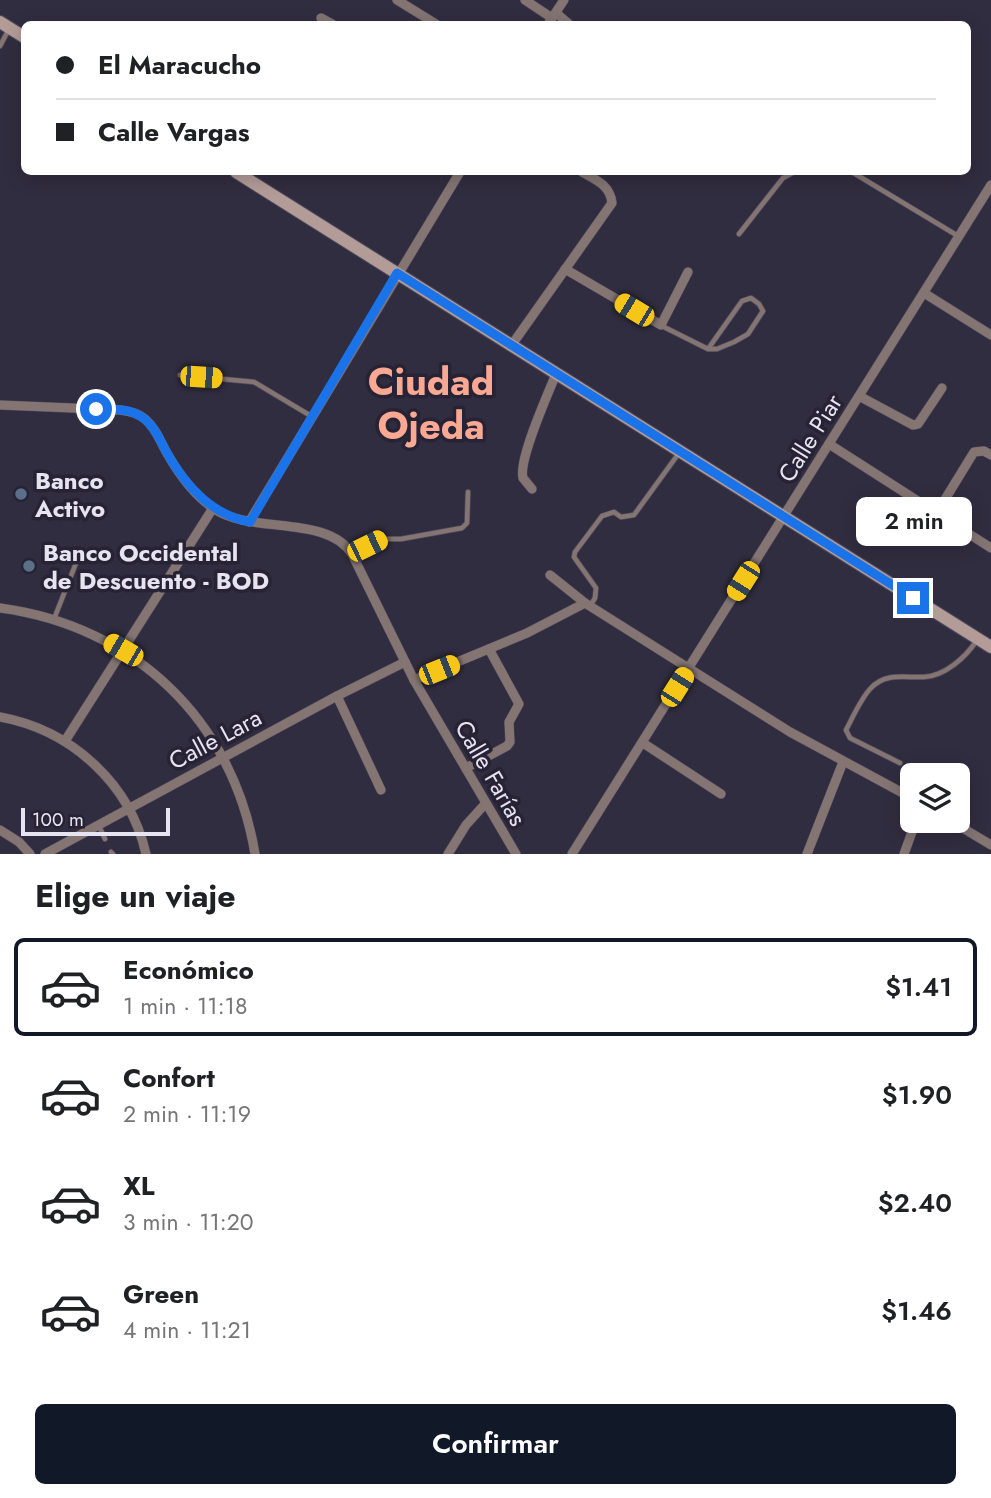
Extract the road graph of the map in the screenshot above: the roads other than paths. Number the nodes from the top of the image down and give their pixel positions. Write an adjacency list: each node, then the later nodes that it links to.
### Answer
1 (397, 0): 7 (street)
2 (525, 0): 5 (street)
3 (564, 0): 5 (street)
4 (321, 18): 6 (street)
5 (552, 18)
6 (326, 21)
7 (431, 21)
8 (5, 25): 9 (street); 10 (lane)
9 (21, 35)
10 (0, 46)
11 (241, 175): 21 (street)
12 (458, 175): 21 (street)
13 (588, 175): 19 (street)
14 (788, 175): 17 (lane)
15 (857, 175): 18 (lane)
16 (991, 185): 18 (street, Calle Piar)
17 (739, 234)
18 (959, 237): 22 (street, Calle Piar)
19 (565, 269): 23 (street); 25 (street)
20 (688, 272): 23 (street)
21 (397, 273): 25 (street); 32 (street)
22 (923, 293): 24 (street); 30 (street, Calle Piar)
23 (661, 325): 26 (lane)
24 (991, 335)
25 (511, 346): 27 (street)
26 (708, 349): 26 (lane)
27 (556, 374): 34 (street); 36 (street)
28 (180, 375): 32 (lane)
29 (943, 388): 30 (street)
30 (859, 396): 33 (street, Calle Piar)
31 (0, 405): 38 (street, Calle Farías)
32 (312, 416): 41 (street)
33 (829, 444): 39 (street); 40 (street, Calle Piar)
34 (680, 451): 40 (street); 46 (lane)
35 (991, 455): 39 (street)
36 (532, 489)
37 (468, 492): 43 (lane)
38 (213, 508): 41 (street, Calle Farías); 52 (street)
39 (936, 514): 42 (street)
40 (784, 516): 49 (street); 54 (street, Calle Piar)
41 (250, 522): 43 (street, Calle Farías)
42 (991, 548)
43 (352, 554): 53 (street, Calle Farías)
44 (78, 558): 48 (lane)
45 (550, 575): 46 (street)
46 (587, 605): 51 (street); 54 (street)
47 (0, 608): 48 (street)
48 (54, 619): 52 (street)
49 (978, 639): 50 (street); 62 (lane)
50 (991, 647)
51 (489, 649): 55 (street); 63 (street)
52 (123, 650): 58 (street); 60 (street)
53 (405, 662): 55 (street, Calle Farías); 56 (street, Calle Lara)
54 (688, 668): 59 (street, Calle Piar); 61 (street)
55 (414, 680): 63 (street, Calle Farías)
56 (337, 696): 60 (street, Calle Lara); 64 (street)
57 (0, 716): 58 (street)
58 (65, 741): 68 (street)
59 (643, 743): 66 (street); 81 (street, Calle Piar)
60 (224, 757): 68 (street, Calle Lara); 78 (street)
61 (843, 762): 65 (street); 82 (street)
62 (900, 763)
63 (466, 768): 67 (street, Calle Farías)
64 (381, 790)
65 (900, 792)
66 (722, 794)
67 (486, 803): 79 (street); 80 (street, Calle Farías)
68 (128, 807): 69 (street, Calle Lara); 75 (street)
69 (98, 824): 73 (lane); 77 (street, Calle Lara)
70 (0, 830): 76 (street)
71 (970, 832): 74 (street)
72 (912, 833): 83 (street)
73 (105, 839)
74 (991, 845)
75 (143, 853)
76 (30, 854)
77 (45, 854)
78 (254, 854)
79 (449, 854)
80 (516, 854)
81 (573, 854)
82 (808, 854)
83 (904, 854)

